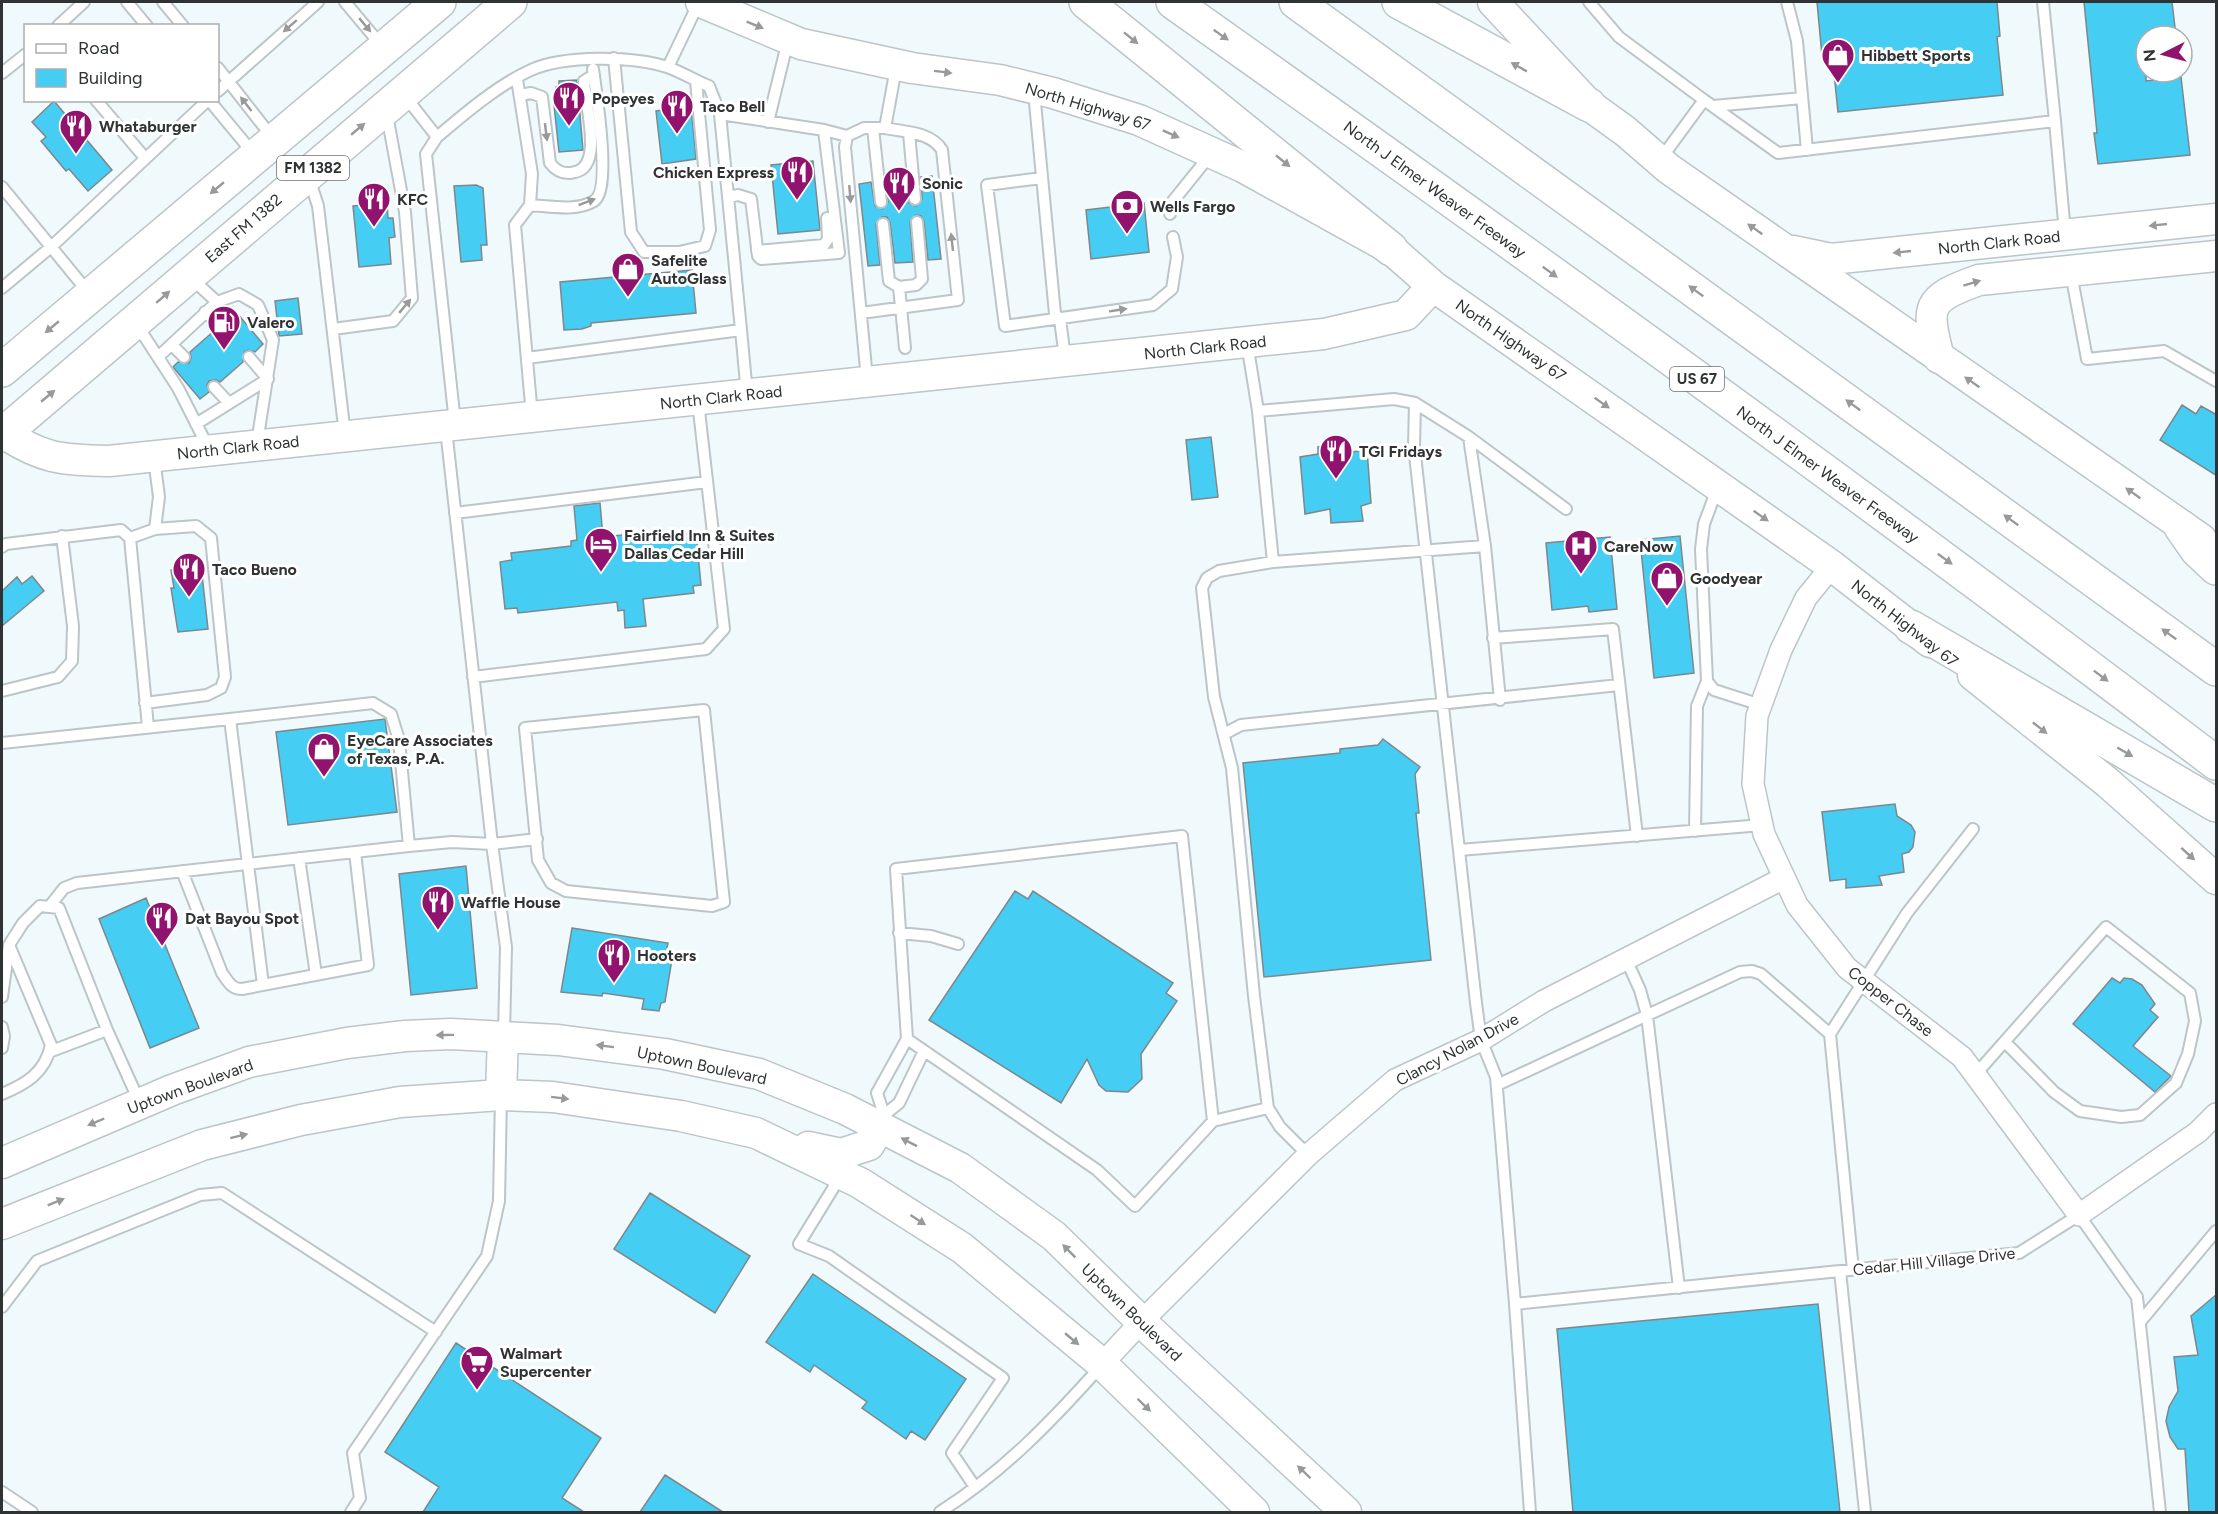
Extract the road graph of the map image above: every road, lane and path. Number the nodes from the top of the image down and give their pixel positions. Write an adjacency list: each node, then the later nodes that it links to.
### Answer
1 (84, 2): 17 (lane)
2 (127, 2): 18 (lane)
3 (163, 2): 19 (lane)
4 (318, 2): 31 (lane, one-way to 31)
5 (345, 2): 21 (lane, one-way to 21)
6 (439, 2): 21 (main road, FM 1382)
7 (510, 2): 38 (main road, East FM 1382 / FM 1382)
8 (700, 2): 20 (street, North Highway 67, one-way to 20); 26 (lane)
9 (1086, 2): 73 (main road, one-way to 73)
10 (1173, 2): 149 (main road, North J Elmer Weaver Freeway / US 67, one-way to 149)
11 (1296, 2): 136 (main road, one-way to 11)
12 (1399, 2): 43 (main road, one-way to 12)
13 (1493, 2): 43 (street)
14 (1589, 2): 42 (lane)
15 (1787, 2): 36 (lane)
16 (2043, 2): 45 (lane)
17 (60, 24)
18 (145, 24)
19 (181, 24)
20 (788, 38): 25 (street, North Highway 67); 46 (lane)
21 (385, 49): 37 (main road, FM 1382)
22 (24, 56): 28 (lane)
23 (614, 58): 24 (lane); 26 (lane); 32 (lane)
24 (592, 59): 29 (lane); 30 (lane)
25 (896, 65): 33 (street, North Highway 67, one-way to 33); 48 (lane)
26 (668, 68): 32 (lane)
27 (219, 70): 31 (lane)
28 (2, 73)
29 (594, 75): 35 (lane, one-way to 29); 65 (lane, one-way to 29)
30 (517, 79): 35 (lane); 52 (lane)
31 (228, 81): 34 (lane); 53 (lane, one-way to 31)
32 (696, 81): 44 (lane)
33 (1034, 88): 56 (street, North Highway 67, one-way to 56); 60 (lane)
34 (219, 90)
35 (520, 95): 65 (lane)
36 (1802, 98): 42 (lane); 55 (lane)
37 (323, 100): 53 (main road, FM 1382); 59 (main road)
38 (393, 100): 52 (lane); 59 (main road, East FM 1382 / FM 1382, one-way to 38); 90 (lane, one-way to 38)
39 (98, 102): 57 (lane)
40 (206, 102): 57 (lane)
41 (210, 102): 53 (lane)
42 (1708, 103): 55 (lane); 58 (lane)
43 (1589, 105): 58 (street)
44 (720, 114): 46 (lane); 62 (lane)
45 (2055, 121): 55 (lane); 70 (lane)
46 (768, 122): 49 (lane)
47 (873, 128): 48 (lane); 51 (lane); 64 (lane)
48 (885, 128): 50 (lane)
49 (824, 130): 51 (lane); 54 (lane)
50 (909, 133): 63 (lane); 84 (lane, one-way to 50)
51 (847, 136): 86 (lane, one-way to 86)
52 (437, 137): 112 (lane)
53 (265, 148): 78 (main road); 82 (main road, FM 1382, one-way to 82)
54 (826, 150): 75 (lane); 75 (lane)
55 (1808, 150)
56 (1212, 153): 66 (lane); 73 (street, North Highway 67)
57 (145, 158): 72 (lane)
58 (1660, 161): 74 (street, one-way to 58)
59 (307, 173): 78 (main road, East FM 1382 / FM 1382); 90 (lane)
60 (1042, 178): 87 (lane); 87 (lane)
61 (2, 187): 72 (lane)
62 (728, 197): 75 (lane); 91 (lane)
63 (915, 199)
64 (881, 202)
65 (530, 205): 98 (lane)
66 (1170, 214)
67 (2217, 219): 70 (street, North Clark Road, one-way to 70)
68 (918, 222): 80 (lane)
69 (883, 224): 80 (lane)
70 (2066, 235): 74 (street, North Clark Road, one-way to 74); 77 (street)
71 (1173, 237): 87 (lane, one-way to 71)
72 (51, 247): 81 (lane); 82 (lane)
73 (1391, 249): 79 (street, North Highway 67)
74 (1782, 249): 99 (street)
75 (757, 252)
76 (2217, 256): 77 (street)
77 (2070, 271): 99 (street, one-way to 77); 103 (lane)
78 (188, 275): 83 (lane); 88 (main road, East FM 1382 / FM 1382, one-way to 78)
79 (1433, 286): 92 (street, North Clark Road); 120 (street, North Highway 67, one-way to 120)
80 (899, 287): 84 (lane)
81 (2, 288)
82 (90, 294): 101 (main road, FM 1382, one-way to 101)
83 (217, 302): 85 (lane); 102 (lane)
84 (901, 308): 86 (lane); 94 (lane)
85 (205, 312): 89 (lane); 93 (lane)
86 (861, 313): 104 (lane)
87 (1060, 319): 100 (lane)
88 (135, 321): 95 (lane); 113 (main road, East FM 1382 / FM 1382, one-way to 88)
89 (220, 325)
90 (333, 329): 114 (lane)
91 (741, 330): 98 (lane); 106 (lane)
92 (1246, 342): 100 (street, North Clark Road); 110 (lane)
93 (172, 345): 95 (lane); 96 (lane)
94 (905, 348)
95 (158, 357): 115 (lane)
96 (184, 357)
97 (249, 357): 102 (lane)
98 (527, 358): 111 (lane)
99 (1939, 358): 123 (street, one-way to 99)
100 (1066, 361): 104 (street, North Clark Road)
101 (2, 370)
102 (268, 379): 108 (lane); 117 (lane)
103 (2217, 381)
104 (867, 382): 106 (street, North Clark Road)
105 (214, 387): 108 (lane)
106 (747, 394): 107 (street, North Clark Road)
107 (698, 399): 111 (street, North Clark Road); 119 (lane)
108 (229, 403): 115 (lane)
109 (1415, 403): 110 (lane); 116 (lane); 130 (lane)
110 (1258, 411): 131 (lane)
111 (532, 416): 112 (street, North Clark Road)
112 (451, 425): 114 (street, North Clark Road); 122 (lane)
113 (2, 434): 118 (street, North Clark Road)
114 (345, 435): 117 (street, North Clark Road)
115 (203, 437): 117 (street, North Clark Road); 118 (street, North Clark Road)
116 (1469, 437): 121 (lane); 127 (lane)
117 (256, 445)
118 (153, 456): 124 (lane)
119 (707, 482): 122 (lane); 137 (lane)
120 (1719, 486): 132 (street, North Highway 67, one-way to 132); 138 (lane)
121 (1566, 509)
122 (456, 513): 137 (lane)
123 (2181, 527): 129 (street); 133 (main road)
124 (155, 529): 126 (lane); 142 (lane)
125 (62, 536): 126 (lane); 128 (lane); 140 (lane)
126 (130, 538): 142 (lane)
127 (1485, 546): 130 (lane); 135 (lane)
128 (2, 547)
129 (2217, 549)
130 (1426, 550): 131 (lane); 143 (lane)
131 (1273, 562): 147 (lane)
132 (1832, 566): 134 (street, North Highway 67); 144 (street, Copper Chase)
133 (2217, 568)
134 (1911, 627): 150 (main road, one-way to 150); 164 (street, North Highway 67, one-way to 164)
135 (1494, 638): 139 (lane); 141 (lane)
136 (2217, 669)
137 (473, 677): 156 (lane)
138 (1707, 681): 144 (lane); 153 (lane)
139 (1619, 685): 141 (lane); 154 (lane)
140 (2, 691)
141 (1500, 700): 143 (lane)
142 (145, 703): 146 (lane)
143 (1443, 705): 147 (lane); 158 (lane)
144 (1761, 705): 151 (street, Copper Chase)
145 (230, 719): 146 (lane); 157 (lane); 161 (lane)
146 (147, 727): 148 (lane)
147 (1224, 734): 191 (lane)
148 (2, 743)
149 (2217, 764)
150 (2217, 805)
151 (1762, 825): 153 (lane); 163 (street, Copper Chase)
152 (1973, 829): 172 (lane)
153 (1695, 831): 154 (lane)
154 (1637, 836): 158 (lane)
155 (537, 839): 155 (lane); 156 (lane)
156 (492, 844): 157 (lane); 179 (lane)
157 (409, 846): 159 (lane)
158 (1460, 850): 181 (lane)
159 (355, 852): 160 (lane); 171 (lane)
160 (299, 858): 161 (lane); 171 (lane)
161 (248, 864): 162 (lane); 173 (lane)
162 (182, 871): 165 (lane); 173 (lane)
163 (1785, 878): 170 (street, Clancy Nolan Drive); 172 (street, Copper Chase)
164 (2217, 879)
165 (49, 907): 168 (lane); 177 (lane)
166 (899, 933): 167 (lane); 180 (lane); 194 (lane)
167 (958, 944)
168 (9, 945): 169 (lane); 174 (lane); 185 (lane)
169 (2, 955)
170 (1626, 959): 175 (lane); 181 (street, Clancy Nolan Drive)
171 (316, 975): 173 (lane)
172 (1863, 979): 178 (lane); 186 (street, Copper Chase)
173 (263, 985)
174 (2, 997)
175 (1647, 1015): 178 (lane); 187 (lane); 204 (lane)
176 (2, 1027): 183 (lane)
177 (107, 1030): 185 (lane); 190 (lane)
178 (1830, 1034): 202 (lane)
179 (503, 1036): 189 (street); 190 (street, Uptown Boulevard, one-way to 190); 193 (street, Uptown Boulevard, one-way to 179)
180 (907, 1039): 184 (lane); 193 (lane)
181 (1481, 1040): 187 (lane); 196 (street, Clancy Nolan Drive)
182 (2005, 1042): 182 (lane); 186 (lane)
183 (2, 1048)
184 (924, 1051): 193 (lane); 194 (lane)
185 (49, 1052): 188 (lane)
186 (1975, 1075): 199 (street, Copper Chase)
187 (1497, 1085): 205 (lane)
188 (2, 1094)
189 (501, 1095): 195 (street, one-way to 195); 200 (street, one-way to 189); 209 (lane)
190 (140, 1103): 197 (street, Uptown Boulevard, one-way to 197)
191 (1268, 1108): 194 (lane); 196 (lane)
192 (2216, 1111): 199 (street)
193 (882, 1121): 195 (street); 207 (street, Uptown Boulevard, one-way to 193)
194 (1213, 1121)
195 (756, 1133): 198 (street)
196 (1308, 1155): 207 (street, Clancy Nolan Drive)
197 (2, 1163)
198 (842, 1174): 210 (street, one-way to 210); 211 (lane)
199 (2079, 1215): 202 (lane, Cedar Hill Village Drive); 208 (lane)
200 (2, 1224)
201 (2217, 1231): 208 (lane)
202 (1853, 1270): 203 (lane, Cedar Hill Village Drive)
203 (1840, 1271): 204 (lane); 219 (lane, Cedar Hill Village Drive)
204 (1679, 1287): 205 (lane)
205 (1515, 1304): 218 (lane)
206 (2, 1307): 209 (lane)
207 (1141, 1322): 210 (street, Clancy Nolan Drive); 217 (street, Uptown Boulevard, one-way to 207)
208 (2140, 1322): 220 (lane)
209 (436, 1332): 214 (lane)
210 (1102, 1364): 211 (lane); 216 (street, one-way to 216)
211 (975, 1487): 215 (lane)
212 (2, 1492): 213 (lane)
213 (32, 1512)
214 (351, 1512)
215 (940, 1512)
216 (1254, 1512)
217 (1346, 1512)
218 (1530, 1512)
219 (1865, 1512)
220 (2160, 1512)

